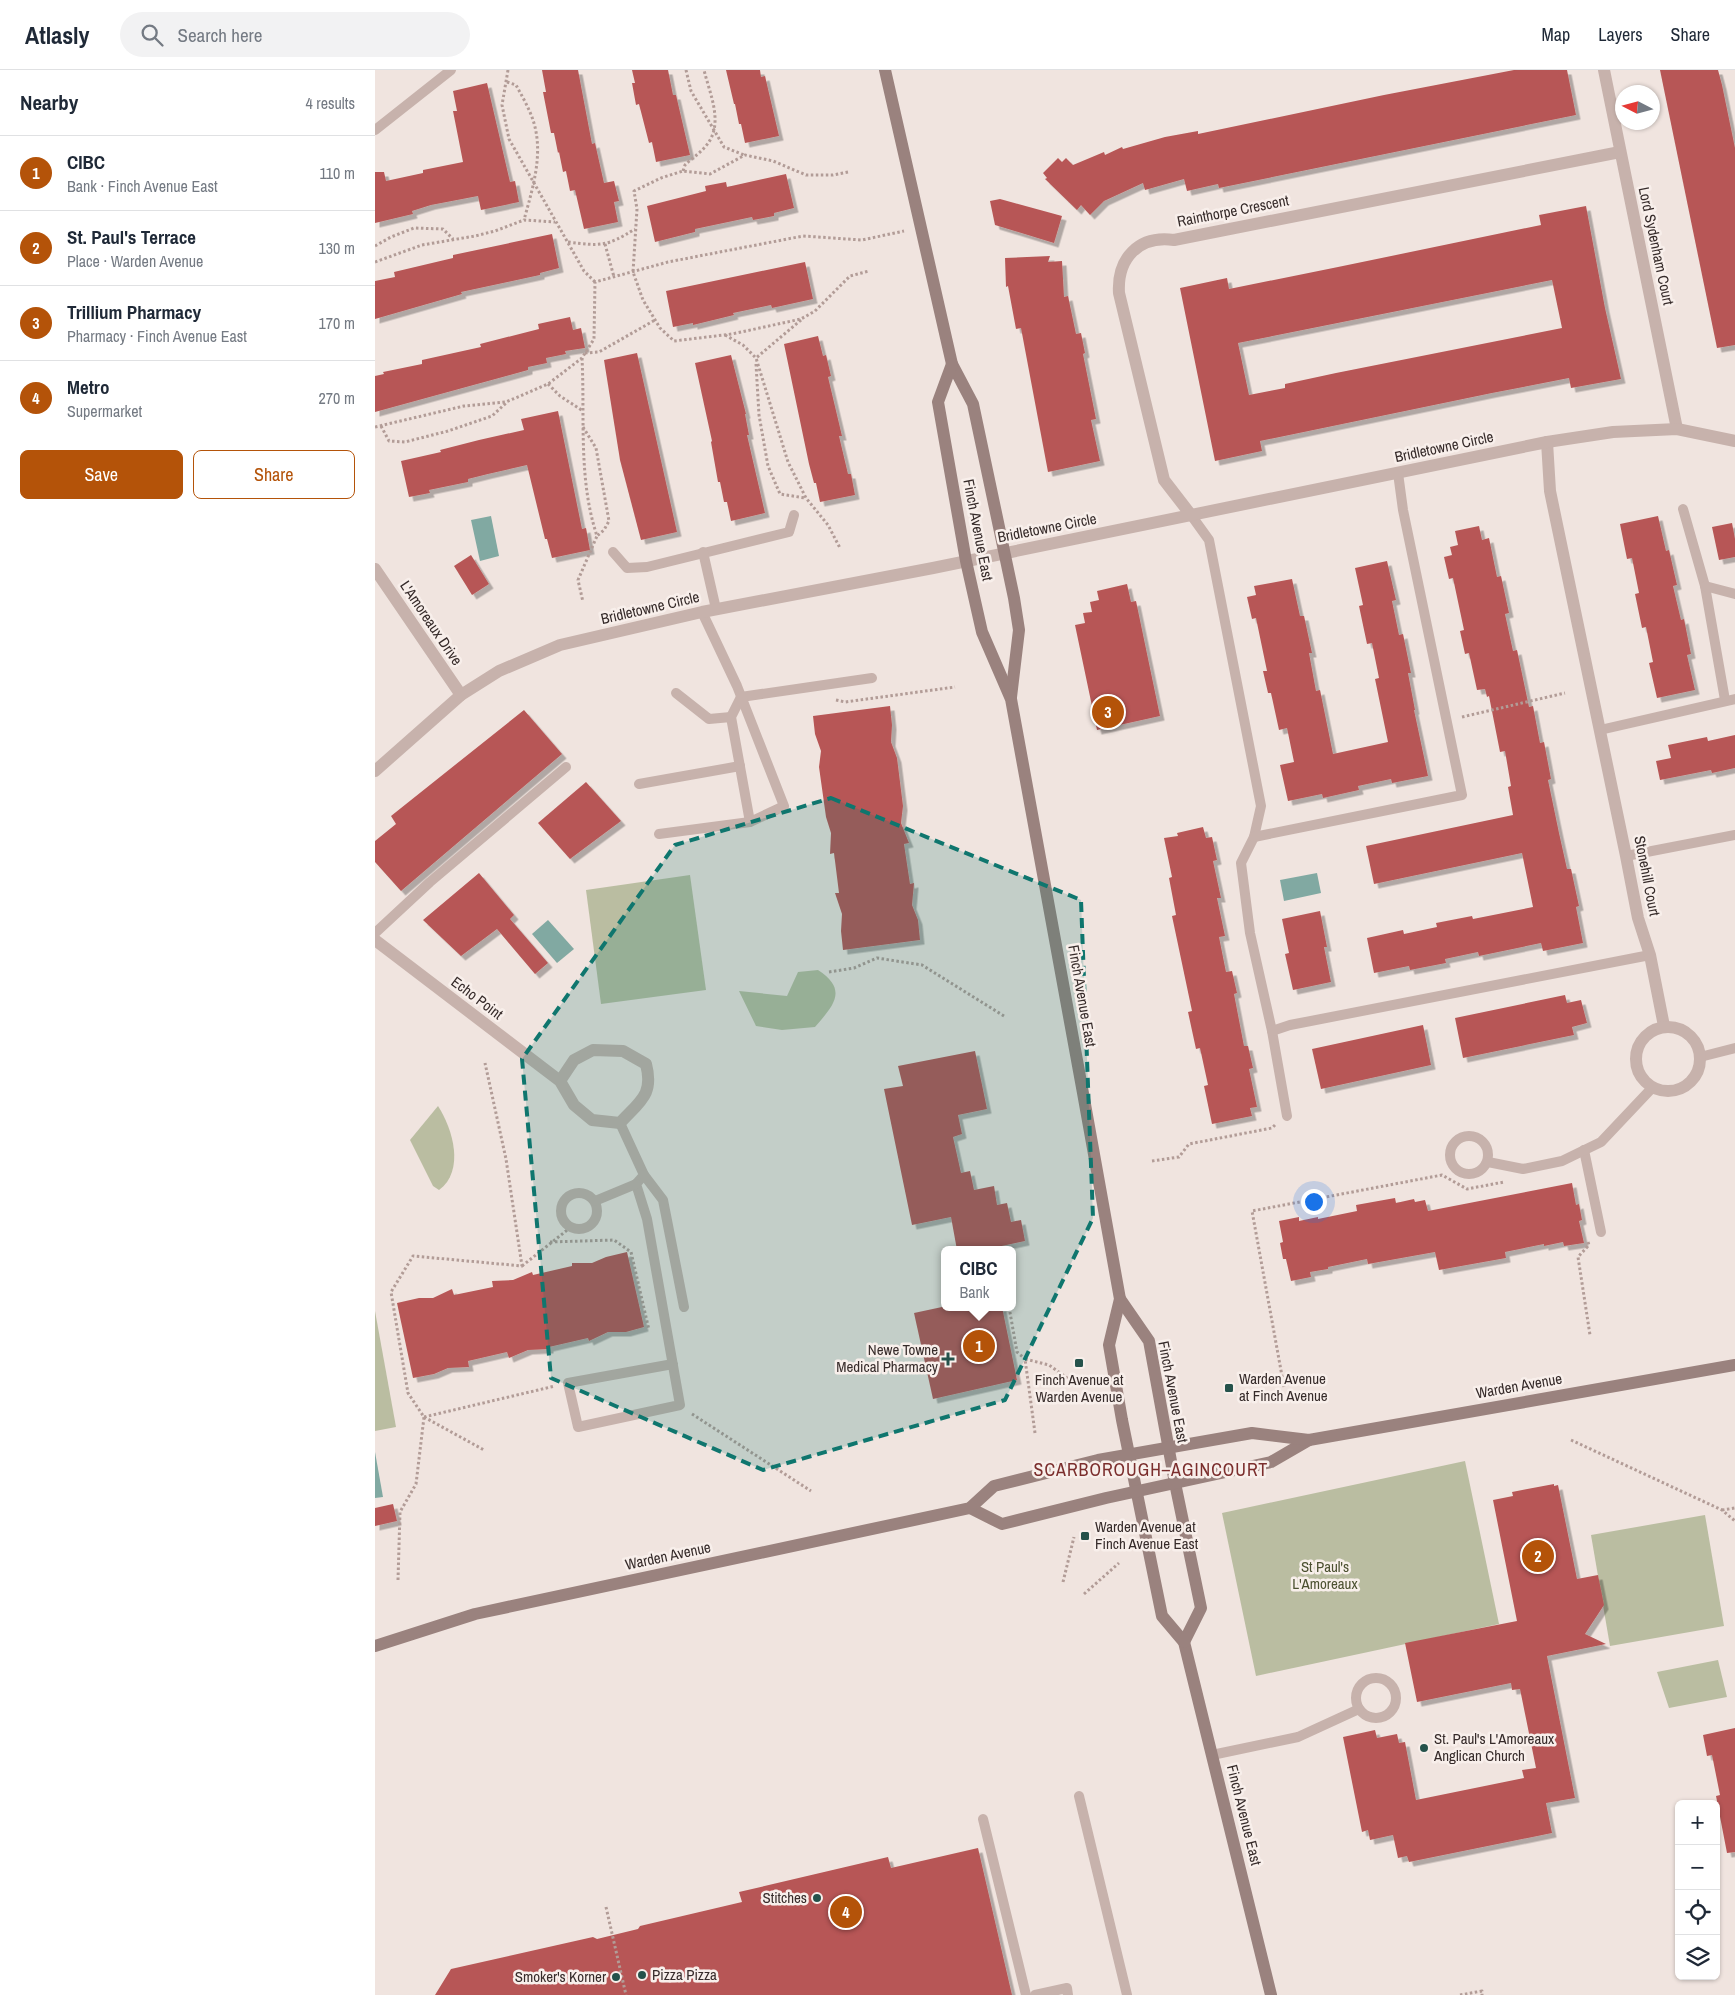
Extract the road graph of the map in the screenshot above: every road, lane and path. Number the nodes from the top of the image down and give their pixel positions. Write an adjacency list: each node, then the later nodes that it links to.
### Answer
1 (451, 70): 8 (lane)
2 (508, 70): 7 (path)
3 (686, 70): 9 (path)
4 (704, 70): 9 (path)
5 (885, 70): 17 (main road, Finch Avenue East)
6 (1604, 70): 10 (street, Lord Sydenham Court)
7 (507, 82): 14 (path); 14 (path)
8 (375, 130)
9 (715, 132): 11 (path); 12 (path)
10 (1620, 152): 41 (street, Lord Sydenham Court); 48 (street, Rainthorpe Crescent)
11 (745, 155): 12 (path); 13 (path)
12 (683, 172): 18 (path)
13 (848, 172)
14 (533, 182): 15 (path); 16 (path)
15 (524, 220): 16 (path); 19 (path)
16 (555, 222): 20 (path)
17 (921, 227): 25 (path); 34 (main road, Finch Avenue East)
18 (635, 229): 21 (path); 25 (path)
19 (454, 240): 22 (path); 23 (path)
20 (567, 242): 21 (path); 27 (path)
21 (605, 244): 26 (path)
22 (375, 246)
23 (375, 262)
24 (869, 271): 28 (path)
25 (633, 272): 26 (path); 29 (path)
26 (614, 277): 27 (path)
27 (595, 282): 31 (path)
28 (801, 319): 30 (path); 33 (path)
29 (655, 320): 30 (path); 31 (path)
30 (725, 335): 33 (path)
31 (585, 352): 32 (path)
32 (582, 358): 35 (path); 37 (path)
33 (756, 358): 45 (path); 45 (path)
34 (951, 364): 53 (main road, Finch Avenue East); 54 (main road, Finch Avenue East)
35 (548, 384): 36 (path); 37 (path)
36 (506, 402): 38 (path); 38 (path)
37 (584, 411): 39 (path)
38 (381, 426): 40 (path)
39 (583, 426): 49 (path); 49 (path)
40 (375, 427)
41 (1677, 429): 42 (street, Bridletowne Circle); 43 (street, Bridletowne Circle)
42 (1735, 440)
43 (1547, 442): 44 (street, Bridletowne Circle); 72 (street, Stonehill Court)
44 (1398, 473): 48 (street, Bridletowne Circle); 71 (lane)
45 (806, 498): 50 (path)
46 (1683, 509): 56 (lane)
47 (794, 515): 52 (lane)
48 (1191, 515): 53 (street, Bridletowne Circle); 80 (lane)
49 (597, 536): 58 (path)
50 (840, 548)
51 (613, 552): 52 (lane)
52 (703, 552): 59 (lane)
53 (1005, 553): 54 (street, Bridletowne Circle); 67 (main road, Finch Avenue East)
54 (966, 561): 59 (street, Bridletowne Circle); 67 (main road, Finch Avenue East)
55 (375, 569): 65 (street, L'Amoreaux Drive)
56 (1705, 586): 57 (lane); 68 (lane)
57 (1735, 594)
58 (583, 602)
59 (716, 609): 60 (street, Bridletowne Circle)
60 (702, 612): 65 (street, Bridletowne Circle); 66 (lane)
61 (872, 678): 66 (lane)
62 (955, 687): 69 (path)
63 (676, 693): 70 (lane)
64 (1565, 693): 71 (path)
65 (461, 695): 75 (street, Bridletowne Circle)
66 (741, 697): 70 (lane); 77 (lane)
67 (1011, 699): 108 (main road, Finch Avenue East)
68 (1730, 699): 72 (lane)
69 (835, 700)
70 (731, 717): 73 (lane)
71 (1447, 720): 80 (lane)
72 (1600, 730): 81 (street, Stonehill Court)
73 (740, 766): 76 (lane); 77 (lane)
74 (567, 767): 82 (lane)
75 (375, 771)
76 (639, 784)
77 (750, 822): 78 (lane)
78 (659, 834)
79 (1735, 835): 81 (lane)
80 (1254, 837): 88 (lane)
81 (1626, 856): 84 (street, Stonehill Court)
82 (375, 933)
83 (375, 940): 92 (street, Echo Point)
84 (1650, 955): 87 (street, Stonehill Court); 88 (lane)
85 (829, 972): 86 (path)
86 (1004, 1016)
87 (1664, 1026): 90 (street); 93 (street)
88 (1272, 1031): 94 (lane)
89 (1735, 1048): 90 (lane)
90 (1701, 1057): 93 (street)
91 (485, 1063): 107 (path)
92 (560, 1081): 95 (street, Echo Point); 95 (street)
93 (1652, 1088): 96 (lane)
94 (1287, 1116): 97 (path)
95 (620, 1123): 99 (lane)
96 (1584, 1150): 98 (lane); 104 (lane)
97 (1152, 1162)
98 (1488, 1162)
99 (644, 1176): 101 (lane); 109 (lane)
100 (1513, 1180): 118 (path)
101 (636, 1184): 102 (lane); 114 (lane)
102 (595, 1201): 103 (lane); 103 (lane)
103 (571, 1227): 106 (path)
104 (1601, 1232)
105 (1587, 1236): 112 (path)
106 (550, 1242): 107 (path); 111 (path)
107 (522, 1266): 120 (path)
108 (1120, 1299): 124 (main road, Finch Avenue East); 126 (main road, Finch Avenue East)
109 (685, 1307)
110 (1010, 1311): 113 (path)
111 (649, 1333)
112 (1590, 1335)
113 (1025, 1359): 117 (path); 121 (path)
114 (673, 1364): 116 (lane); 119 (lane)
115 (1735, 1365): 122 (main road, Warden Avenue)
116 (568, 1383): 119 (lane); 120 (path)
117 (1074, 1383)
118 (1284, 1388)
119 (680, 1405): 128 (path)
120 (424, 1417): 125 (path); 136 (path)
121 (1035, 1433)
122 (1309, 1440): 124 (main road, Warden Avenue); 127 (main road, Warden Avenue)
123 (1571, 1440): 132 (path)
124 (1168, 1449): 126 (main road, Warden Avenue); 127 (main road, Finch Avenue East)
125 (484, 1450)
126 (1129, 1456): 129 (main road, Finch Avenue East); 130 (main road, Warden Avenue)
127 (1175, 1483): 129 (main road, Warden Avenue); 139 (main road, Finch Avenue East)
128 (811, 1491)
129 (1136, 1492): 130 (main road, Warden Avenue); 139 (main road, Finch Avenue East)
130 (970, 1508): 140 (main road, Warden Avenue)
131 (1735, 1508): 132 (path)
132 (1722, 1510): 133 (path)
133 (1735, 1520)
134 (1073, 1537): 137 (path)
135 (1119, 1563): 138 (path)
136 (398, 1580)
137 (1063, 1582)
138 (1084, 1594)
139 (1184, 1642): 142 (main road, Finch Avenue East)
140 (375, 1646)
141 (1359, 1709): 141 (lane); 142 (lane)
142 (1212, 1755): 151 (main road, Finch Avenue East)
143 (1079, 1796): 150 (lane)
144 (983, 1819): 147 (lane)
145 (606, 1907): 146 (path)
146 (626, 1995)
147 (1027, 1995)
148 (1035, 1995): 149 (lane)
149 (1068, 1995)
150 (1127, 1995)
151 (1271, 1995)
152 (1460, 1995): 153 (path)
153 (1483, 1995)

